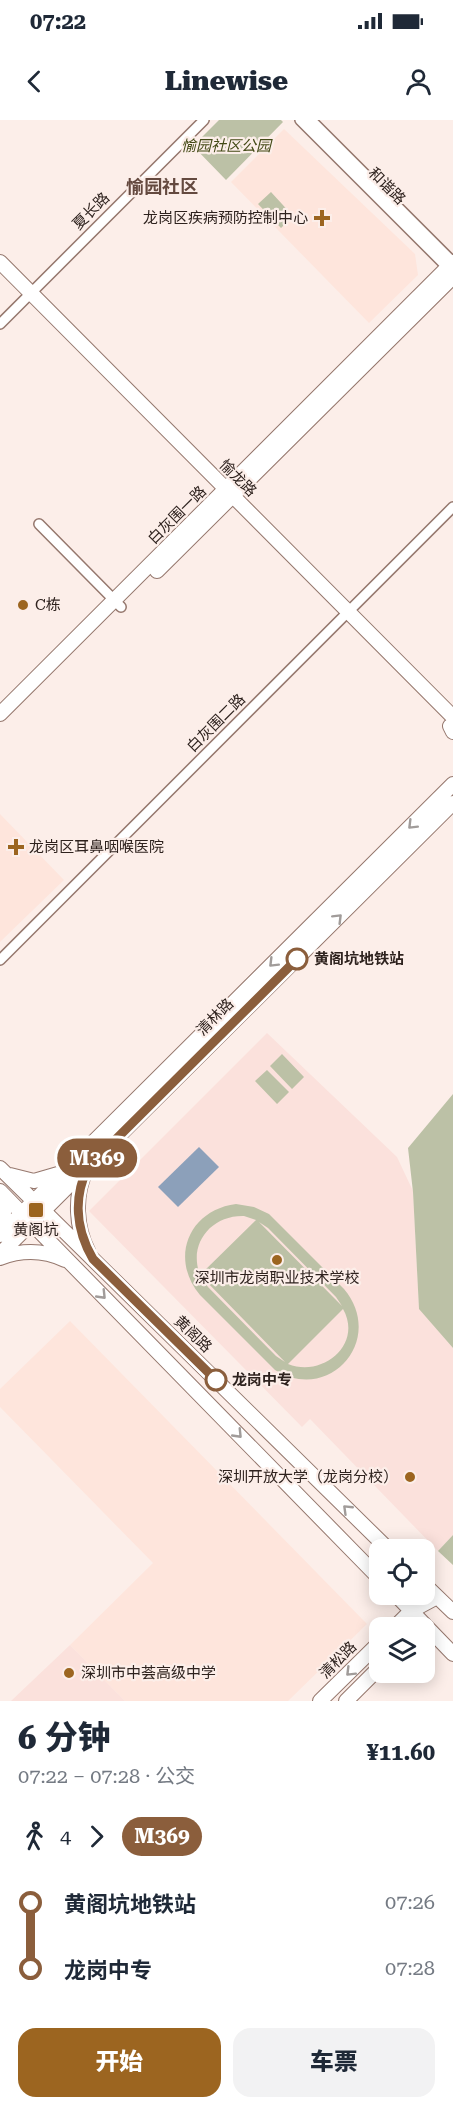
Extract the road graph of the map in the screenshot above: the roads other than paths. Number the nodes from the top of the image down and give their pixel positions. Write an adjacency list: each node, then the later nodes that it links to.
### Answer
1 (204, 120): 7 (street, 夏长路)
2 (300, 120): 5 (street, 和谐路)
3 (311, 120): 5 (street, 和谐路)
4 (0, 262): 7 (main road, 愉龙路)
5 (452, 269): 9 (main road, 白灰围一路)
6 (0, 275): 7 (main road, 愉龙路)
7 (27, 295): 8 (street, 夏长路); 9 (main road, 愉龙路)
8 (0, 324)
9 (226, 495): 12 (main road, 白灰围一路); 13 (main road, 愉龙路)
10 (453, 507): 13 (street, 白灰围二路)
11 (39, 524): 12 (street)
12 (117, 604): 14 (main road, 白灰围一路); 15 (main road, 白灰围一路)
13 (345, 615): 16 (main road, 愉龙路); 20 (street, 白灰围二路)
14 (0, 714)
15 (0, 726)
16 (452, 726)
17 (451, 784): 19 (main road, 清林路, one-way to 19)
18 (453, 803): 19 (main road, 清林路)
19 (400, 846): 21 (main road, 清林路)
20 (0, 960)
21 (130, 1115): 22 (main road, 清林路); 23 (main road, 清林路)
22 (88, 1167): 27 (main road, 清林路); 32 (main road)
23 (67, 1168): 24 (main road); 27 (main road, 清林路)
24 (2, 1170): 27 (main road, 黄阁路)
25 (0, 1191): 28 (main road)
26 (0, 1197): 29 (main road)
27 (39, 1206): 28 (main road, 清林路); 32 (main road, 黄阁路)
28 (26, 1218): 30 (main road, 清林路); 31 (main road, 清林路); 33 (main road)
29 (0, 1229)
30 (0, 1235)
31 (0, 1256): 33 (main road)
32 (93, 1259): 34 (main road, 黄阁路, one-way to 32)
33 (72, 1264): 35 (main road, one-way to 35)
34 (378, 1539)
35 (369, 1568)
36 (437, 1597): 38 (main road); 39 (main road); 42 (main road)
37 (405, 1605): 38 (main road)
38 (411, 1611): 40 (main road); 41 (main road)
39 (453, 1612)
40 (405, 1617)
41 (415, 1617)
42 (426, 1617)
43 (435, 1638): 45 (main road)
44 (369, 1653): 47 (main road, 清松路, one-way to 47)
45 (453, 1654)
46 (369, 1678): 48 (main road)
47 (320, 1701)
48 (346, 1701)

